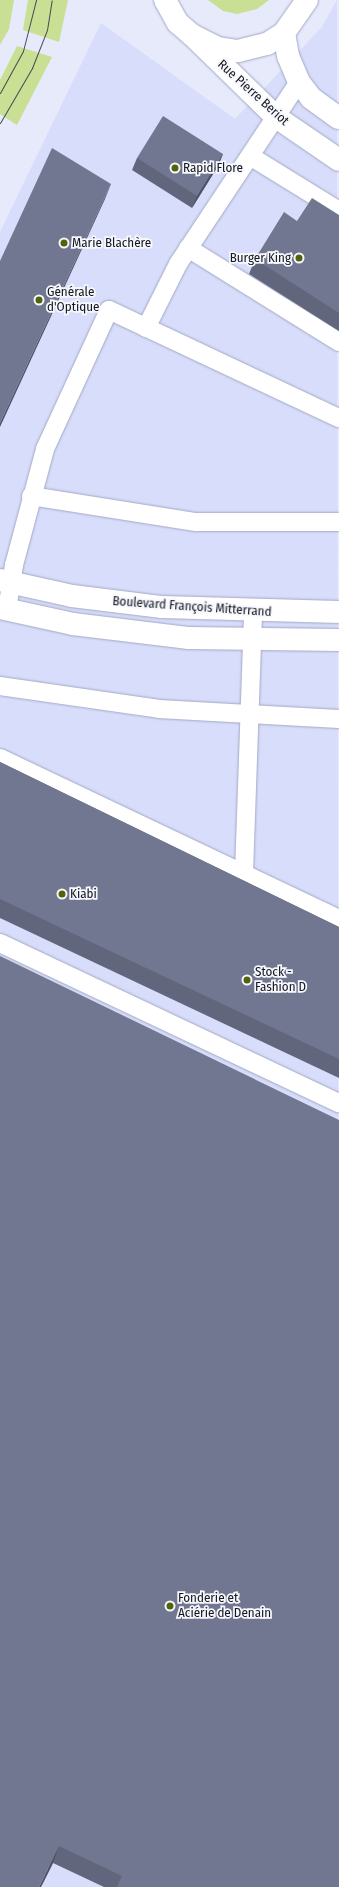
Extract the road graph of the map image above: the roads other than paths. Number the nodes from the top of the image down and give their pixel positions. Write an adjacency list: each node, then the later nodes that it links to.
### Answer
1 (165, 0): 5 (main road, Rue Pierre Beriot)
2 (323, 0): 3 (main road)
3 (303, 7): 4 (main road)
4 (284, 33): 5 (main road); 6 (main road)
5 (192, 36): 7 (main road, Rue Pierre Beriot)
6 (299, 82): 7 (lane); 8 (main road)
7 (276, 117): 9 (lane); 10 (main road, Rue Pierre Beriot)
8 (339, 118)
9 (250, 156): 11 (lane); 12 (lane)
10 (339, 160)
11 (339, 211)
12 (188, 248): 13 (lane); 14 (lane)
13 (146, 328): 15 (lane); 16 (lane)
14 (339, 342)
15 (339, 418)
16 (31, 496): 17 (lane); 18 (lane)
17 (339, 522)
18 (6, 581): 19 (lane); 20 (main road, Boulevard François Mitterrand)
19 (3, 609): 23 (main road)
20 (253, 612): 21 (main road, Boulevard François Mitterrand); 23 (lane)
21 (339, 612)
22 (339, 640): 23 (main road)
23 (252, 641): 25 (lane)
24 (0, 686): 25 (lane)
25 (250, 716): 26 (lane); 28 (lane)
26 (339, 719)
27 (0, 758): 28 (lane)
28 (244, 873): 29 (lane)
29 (339, 919)
30 (0, 943): 31 (lane)
31 (339, 1103)

